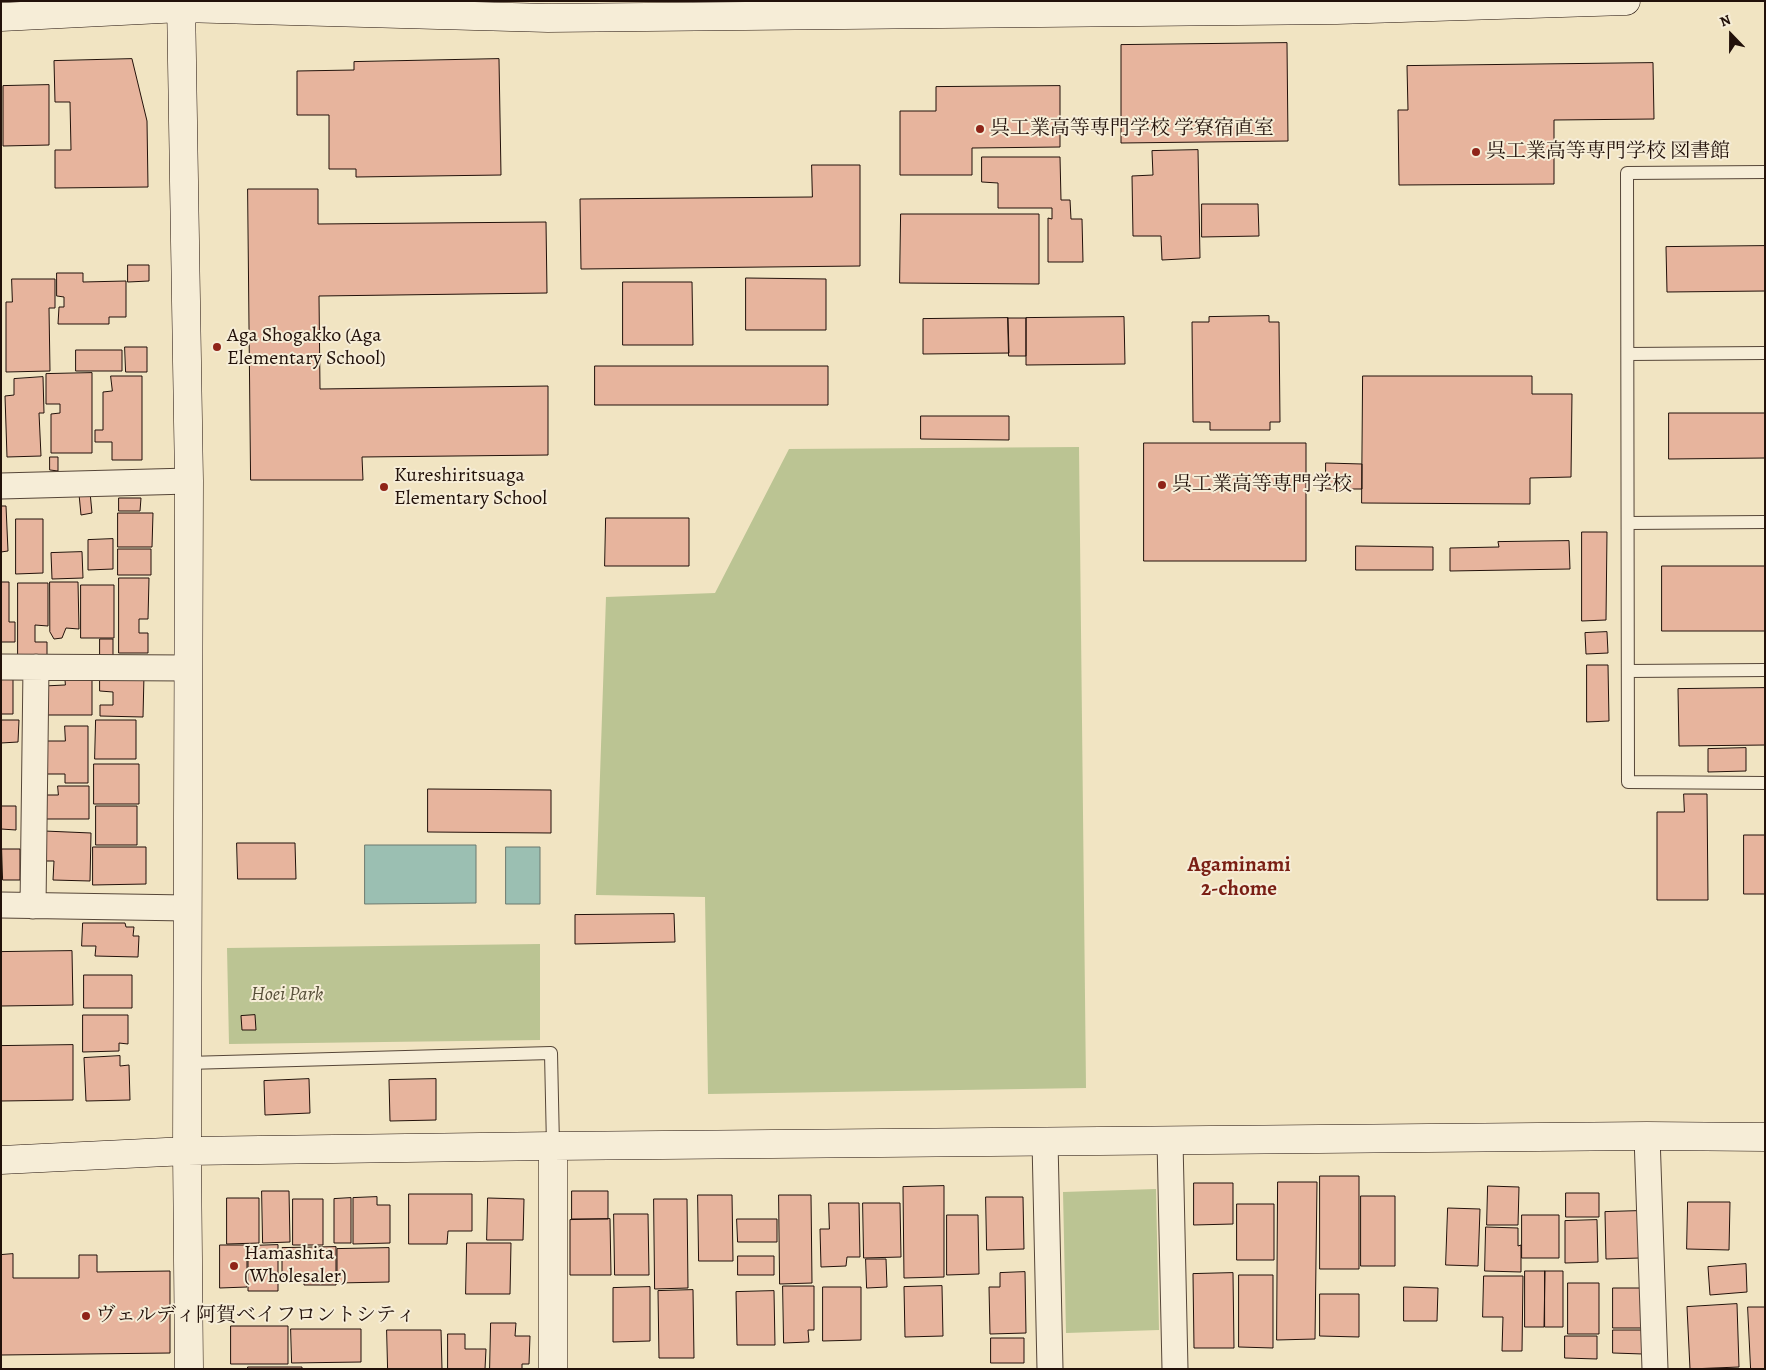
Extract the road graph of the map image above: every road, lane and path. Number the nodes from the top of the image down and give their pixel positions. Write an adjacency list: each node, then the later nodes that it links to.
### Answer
1 (1626, 1): 3 (street)
2 (181, 4): 3 (street); 4 (street); 8 (street)
3 (1337, 6)
4 (1, 16)
5 (1765, 172): 7 (lane)
6 (1765, 353): 7 (lane)
7 (1628, 354): 11 (lane)
8 (189, 481): 9 (street); 14 (street)
9 (1, 486)
10 (1765, 522): 11 (lane)
11 (1628, 523): 16 (lane)
12 (1, 667): 13 (street)
13 (36, 667): 14 (street); 19 (street)
14 (188, 668): 20 (street)
15 (1765, 670): 16 (lane)
16 (1628, 671): 17 (lane)
17 (1765, 783)
18 (1, 905): 19 (street)
19 (33, 906): 20 (street)
20 (187, 908): 21 (street)
21 (187, 1063): 26 (lane); 27 (street)
22 (1646, 1136): 23 (street); 24 (street); 33 (street)
23 (1765, 1137)
24 (1170, 1141): 25 (street); 32 (street)
25 (1045, 1142): 26 (street); 31 (street)
26 (553, 1146): 27 (street); 30 (street)
27 (187, 1151): 28 (street); 29 (street)
28 (1, 1160)
29 (189, 1369)
30 (553, 1369)
31 (1050, 1369)
32 (1176, 1369)
33 (1655, 1369)

